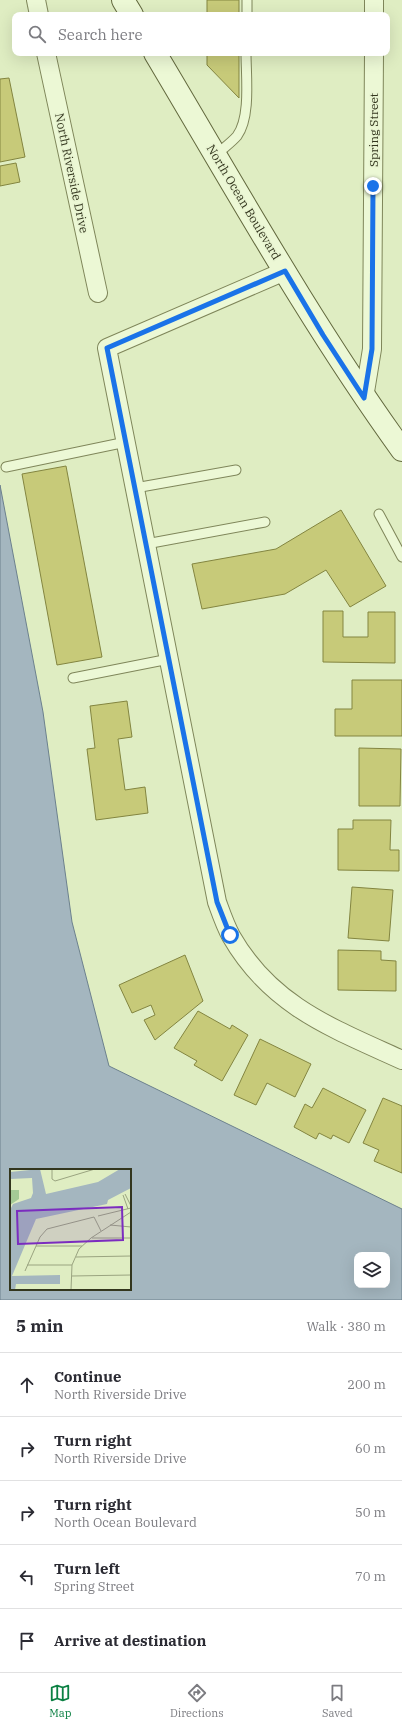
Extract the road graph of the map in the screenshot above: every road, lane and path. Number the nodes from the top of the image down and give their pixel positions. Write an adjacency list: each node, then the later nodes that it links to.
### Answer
1 (36, 0): 4 (street)
2 (247, 0): 5 (lane)
3 (374, 0): 6 (street)
4 (38, 12)
5 (247, 12)
6 (374, 12)
7 (47, 56): 13 (street, North Riverside Drive)
8 (157, 56): 11 (main road, North Ocean Boulevard)
9 (246, 56): 11 (lane)
10 (374, 56): 14 (street, Spring Street)
11 (216, 155): 12 (main road, North Ocean Boulevard)
12 (285, 271): 14 (main road, North Ocean Boulevard); 15 (street)
13 (98, 293)
14 (364, 398): 16 (main road, North Ocean Boulevard)
15 (126, 442): 17 (lane); 19 (street)
16 (402, 450)
17 (6, 467)
18 (236, 470): 19 (lane)
19 (135, 488): 22 (street)
20 (379, 514): 23 (lane)
21 (265, 522): 22 (lane)
22 (146, 544): 24 (street)
23 (402, 557)
24 (169, 659): 25 (lane); 26 (street)
25 (73, 678)
26 (402, 1060)

